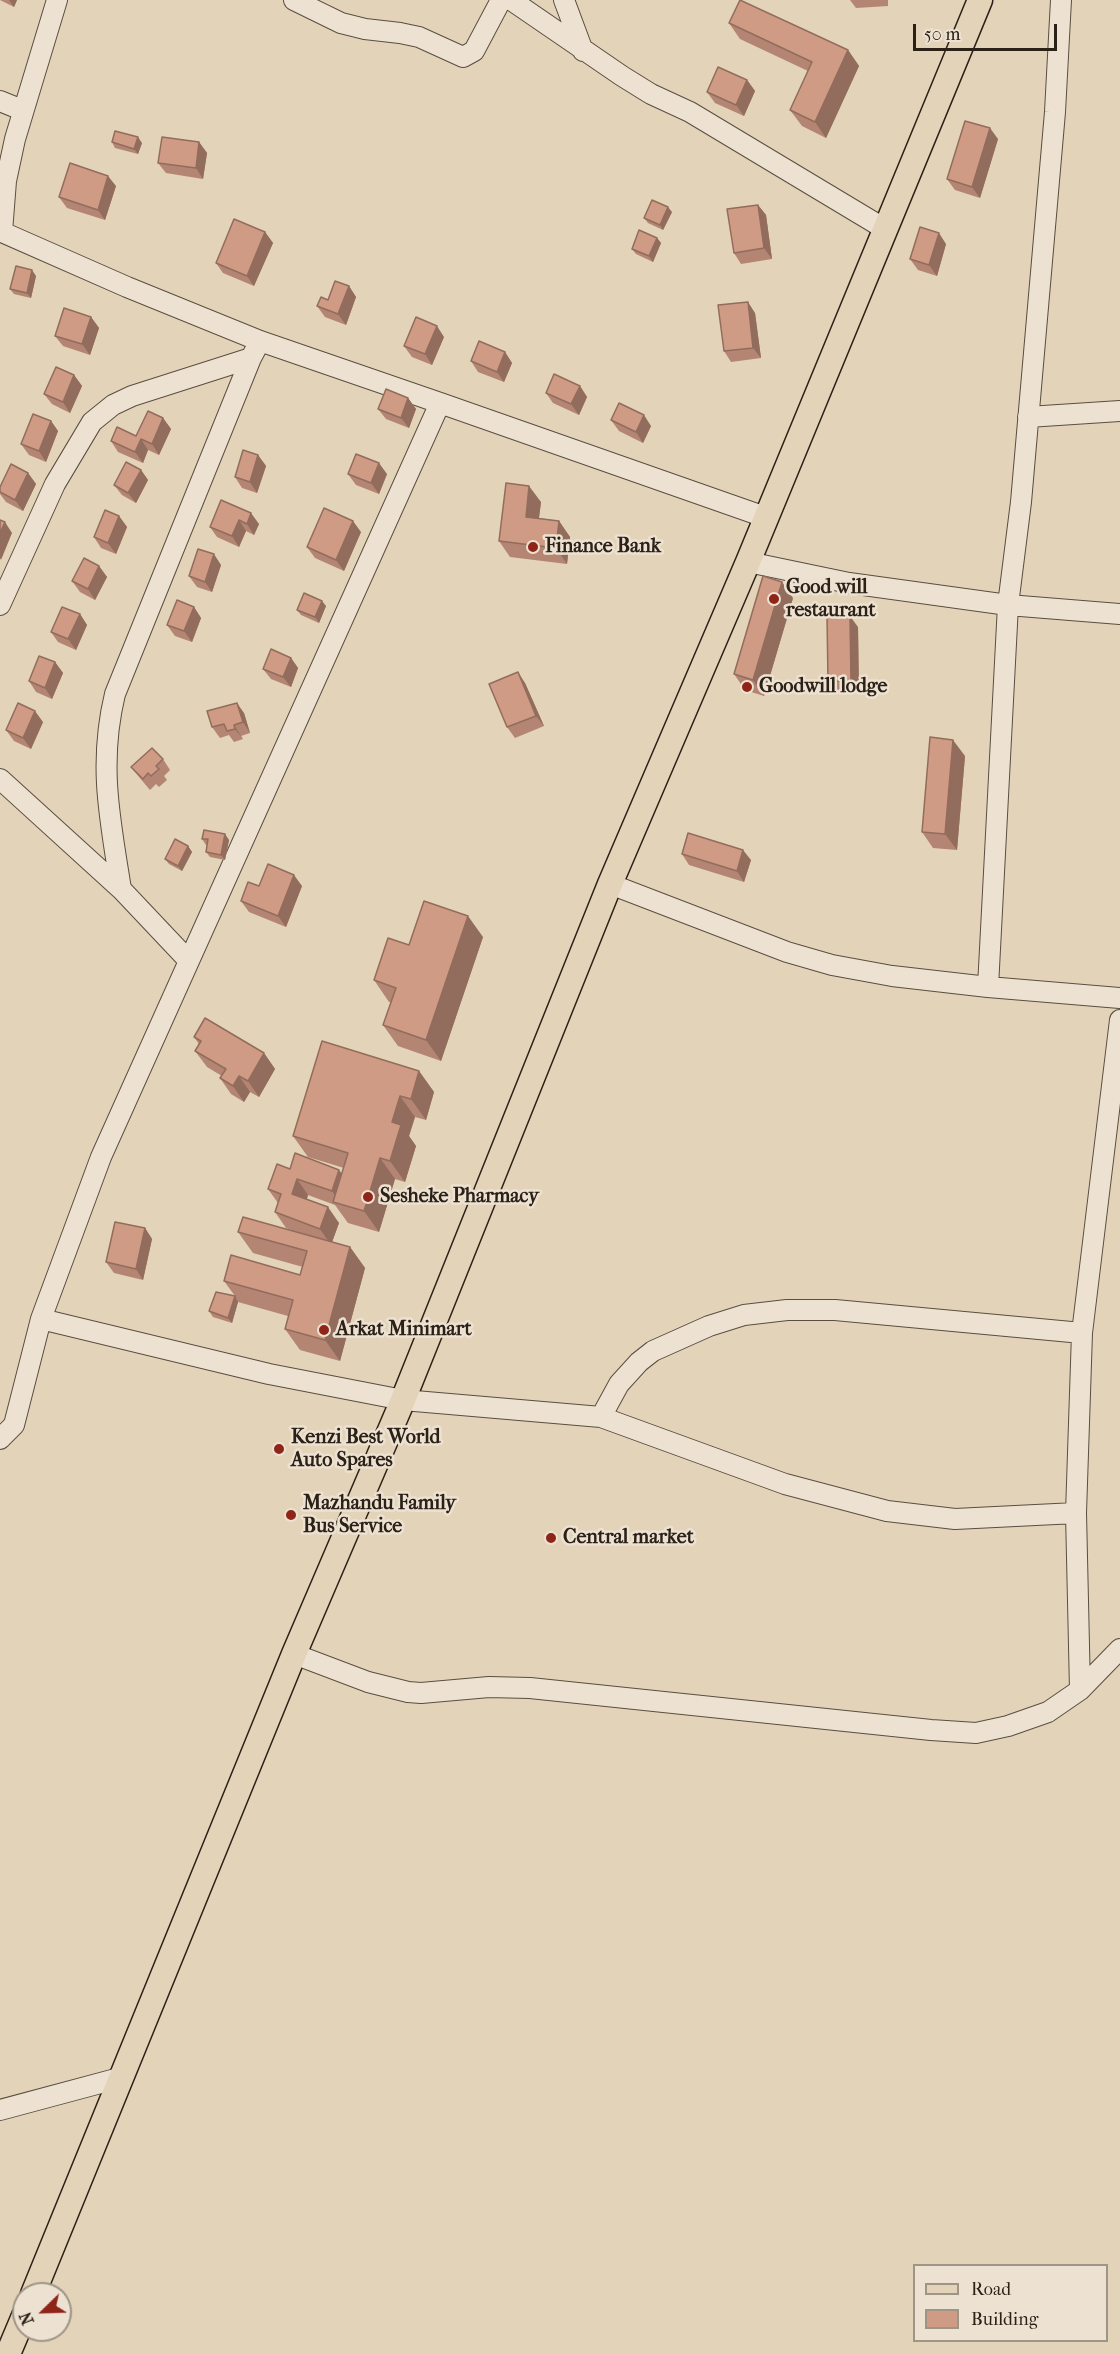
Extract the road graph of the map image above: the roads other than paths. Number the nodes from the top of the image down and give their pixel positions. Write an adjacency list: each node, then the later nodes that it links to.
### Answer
1 (57, 0): 10 (street)
2 (294, 0): 3 (street)
3 (501, 0)
4 (511, 0): 8 (street)
5 (564, 0): 8 (street)
6 (980, 0): 11 (main road)
7 (1061, 0): 17 (street)
8 (583, 51): 11 (street)
9 (0, 101): 10 (street)
10 (22, 110): 12 (street)
11 (885, 229): 18 (main road)
12 (1, 232): 13 (street)
13 (260, 341): 14 (street); 15 (street)
14 (251, 358): 20 (street); 25 (street)
15 (440, 403): 18 (street); 26 (street)
16 (1120, 411): 17 (street)
17 (1028, 417): 21 (street)
18 (765, 517): 19 (main road)
19 (748, 562): 21 (street); 24 (main road)
20 (0, 605)
21 (1008, 605): 22 (street); 27 (street)
22 (1120, 614)
23 (0, 779): 25 (street)
24 (610, 884): 27 (street); 32 (main road)
25 (121, 889): 26 (street)
26 (189, 961): 30 (street)
27 (988, 987): 28 (street)
28 (1120, 998)
29 (1120, 1020): 31 (street)
30 (41, 1319): 32 (street); 34 (street)
31 (1082, 1333): 33 (street); 35 (street)
32 (403, 1400): 33 (street); 37 (main road)
33 (601, 1418): 35 (street)
34 (0, 1439)
35 (1076, 1513): 38 (street)
36 (1120, 1649): 38 (street)
37 (294, 1654): 38 (street); 39 (main road)
38 (1080, 1690)
39 (123, 2078): 40 (street); 41 (main road)
40 (0, 2110)
41 (38, 2282)

